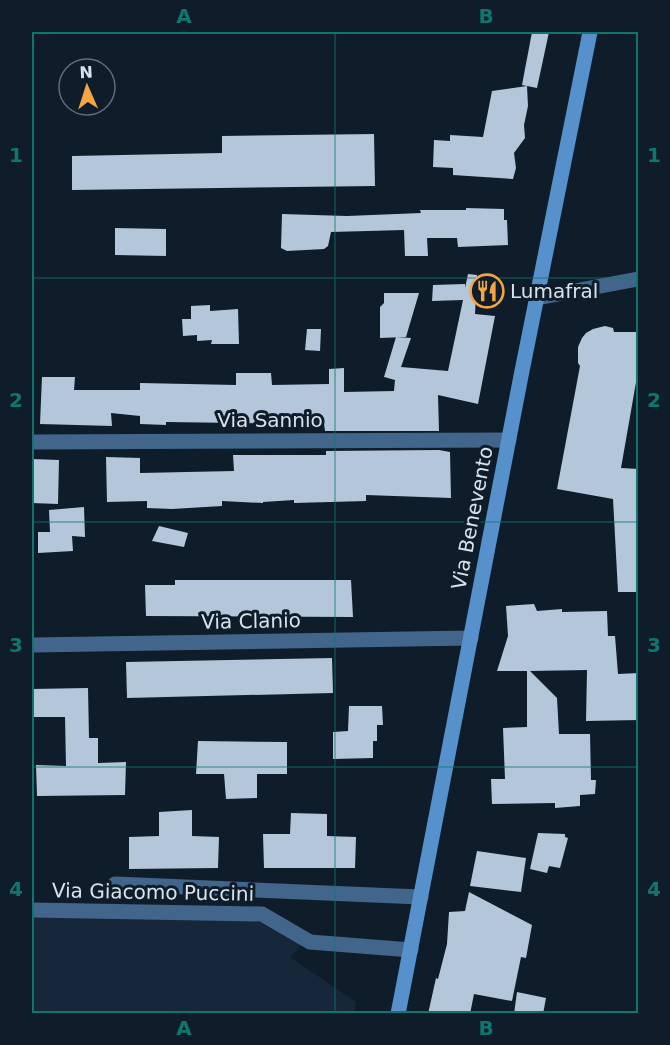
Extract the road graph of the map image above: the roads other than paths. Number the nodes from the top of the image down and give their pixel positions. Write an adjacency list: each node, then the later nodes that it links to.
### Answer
1 (590, 32): 3 (main road, Via Benevento)
2 (639, 279): 3 (street)
3 (537, 298): 4 (main road, Via Benevento)
4 (508, 440): 5 (street, Via Sannio); 6 (main road, Via Benevento)
5 (32, 442)
6 (471, 638): 7 (street, Via Clanio); 9 (main road, Via Benevento)
7 (32, 645)
8 (115, 884): 9 (street)
9 (421, 897): 11 (main road, Via Benevento)
10 (32, 910): 11 (street, Via Giacomo Puccini)
11 (411, 950): 12 (main road, Via Benevento)
12 (398, 1014)

